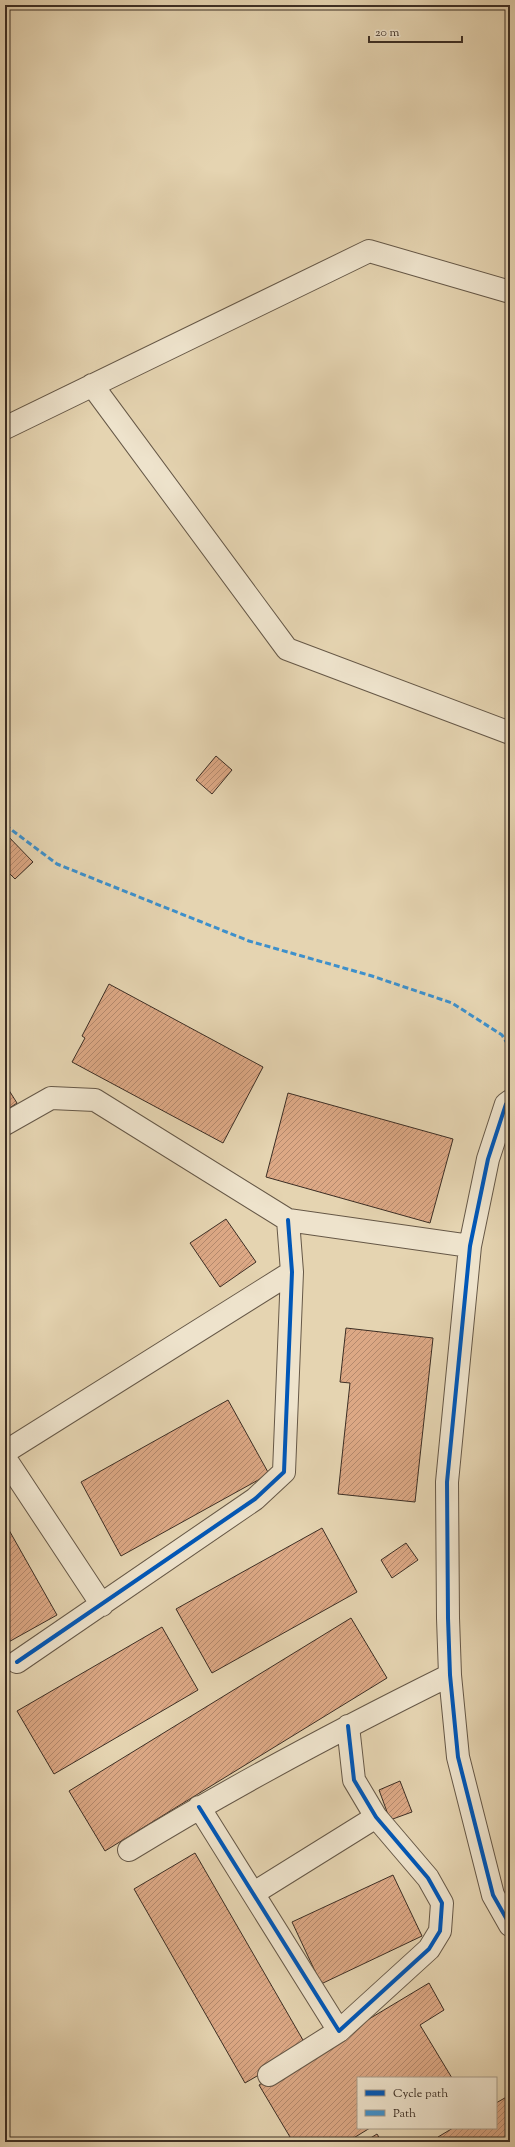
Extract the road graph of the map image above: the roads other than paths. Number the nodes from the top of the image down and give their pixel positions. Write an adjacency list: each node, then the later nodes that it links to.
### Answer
1 (510, 292): 2 (street)
2 (92, 385): 3 (street); 4 (street)
3 (5, 428)
4 (510, 733)
5 (510, 1101): 8 (street)
6 (5, 1124): 7 (street)
7 (288, 1220): 8 (street); 9 (street)
8 (470, 1246): 14 (street)
9 (292, 1272): 10 (street); 12 (street)
10 (5, 1452)
11 (5, 1458): 12 (street)
12 (102, 1605): 13 (street)
13 (17, 1662)
14 (450, 1675): 15 (street); 20 (street)
15 (348, 1726): 16 (street); 17 (street)
16 (199, 1807): 18 (street); 19 (street)
17 (376, 1817): 19 (street); 21 (street)
18 (129, 1850)
19 (254, 1893): 21 (street)
20 (510, 1925)
21 (339, 2030): 22 (street)
22 (269, 2075)

